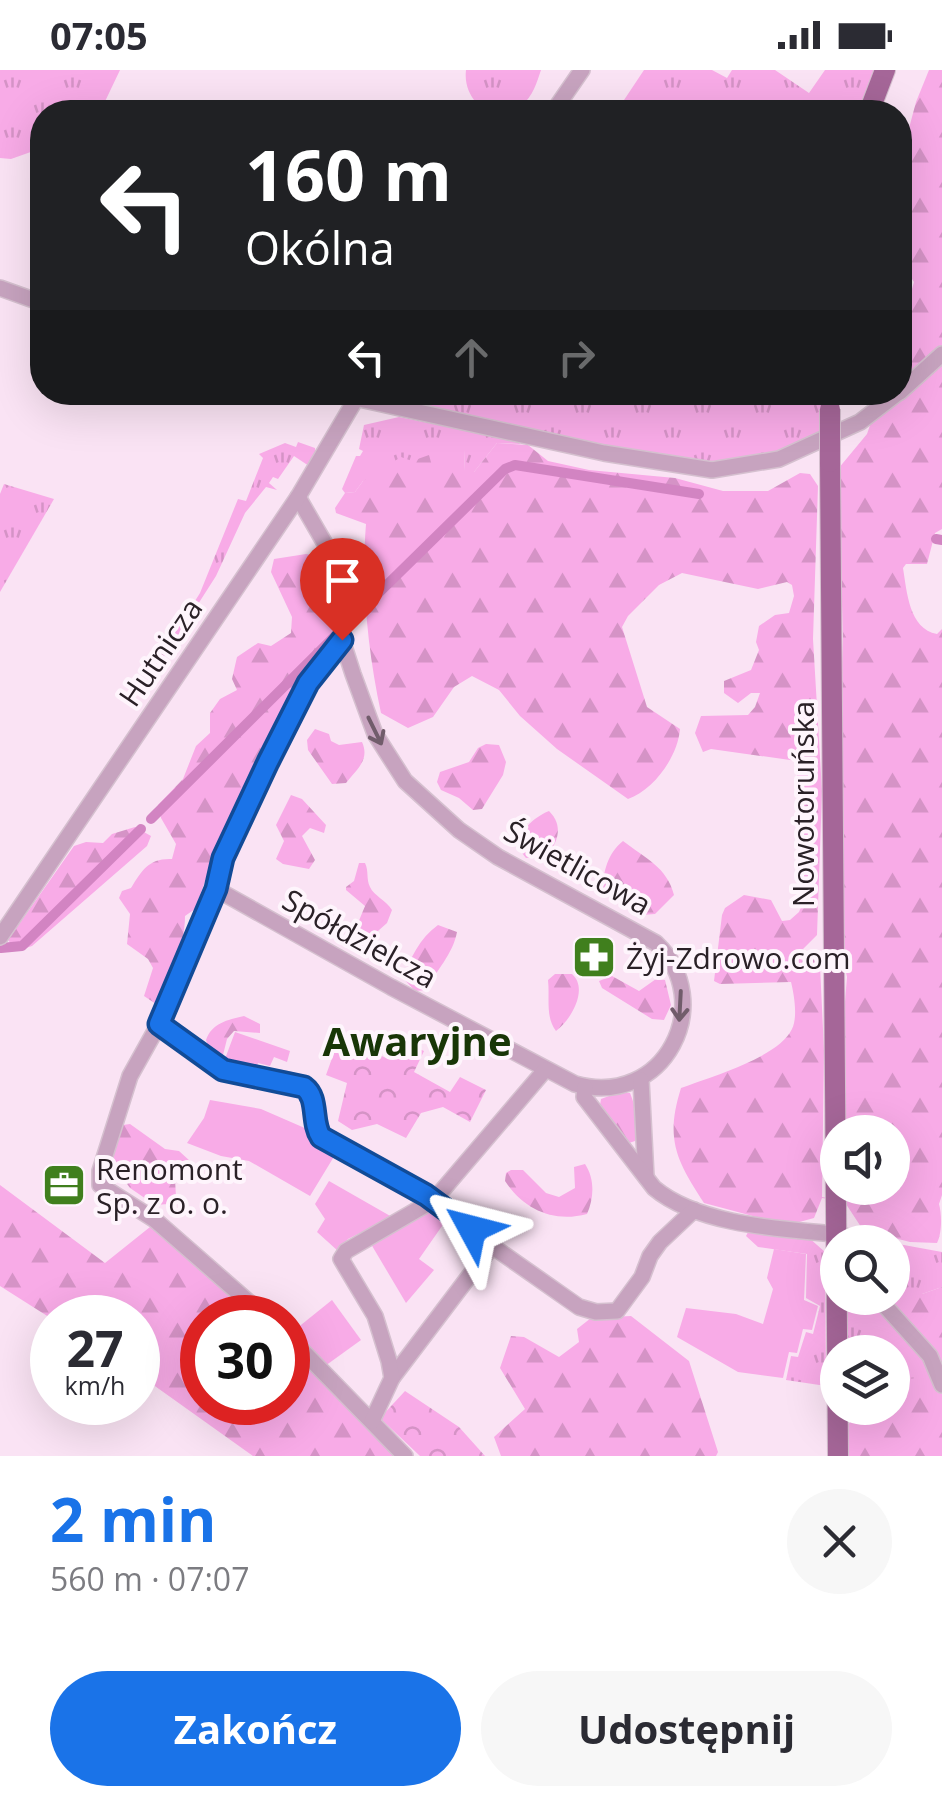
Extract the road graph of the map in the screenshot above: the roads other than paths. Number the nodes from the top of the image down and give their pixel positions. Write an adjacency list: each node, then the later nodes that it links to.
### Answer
1 (582, 70): 3 (street)
2 (886, 70): 4 (main road)
3 (561, 100)
4 (874, 100)
5 (0, 288): 6 (street)
6 (30, 299)
7 (942, 354): 8 (street)
8 (912, 381)
9 (353, 405): 13 (street, Hutnicza)
10 (398, 405): 12 (street)
11 (830, 405): 24 (main road, Nowotoruńska, bridge)
12 (883, 405)
13 (298, 497): 14 (street, Świetlicowa); 16 (street, Hutnicza)
14 (342, 640): 15 (street); 19 (street, Świetlicowa, one-way to 19)
15 (216, 889): 17 (street); 18 (street, Spółdzielcza)
16 (0, 938)
17 (159, 1024): 22 (street); 27 (street)
18 (545, 1070): 20 (street, Spółdzielcza); 22 (street)
19 (641, 1080): 20 (street, Spółdzielcza); 21 (street)
20 (585, 1087): 21 (street)
21 (646, 1177): 23 (street)
22 (434, 1200): 26 (street); 31 (street)
23 (694, 1210): 25 (street); 26 (street)
24 (845, 1225)
25 (820, 1234)
26 (492, 1246): 31 (street)
27 (241, 1295)
28 (843, 1315): 35 (main road, Nowotoruńska)
29 (893, 1315): 32 (street)
30 (310, 1358): 33 (street)
31 (392, 1378): 33 (street)
32 (942, 1384)
33 (372, 1421): 34 (street)
34 (405, 1456)
35 (838, 1456)

